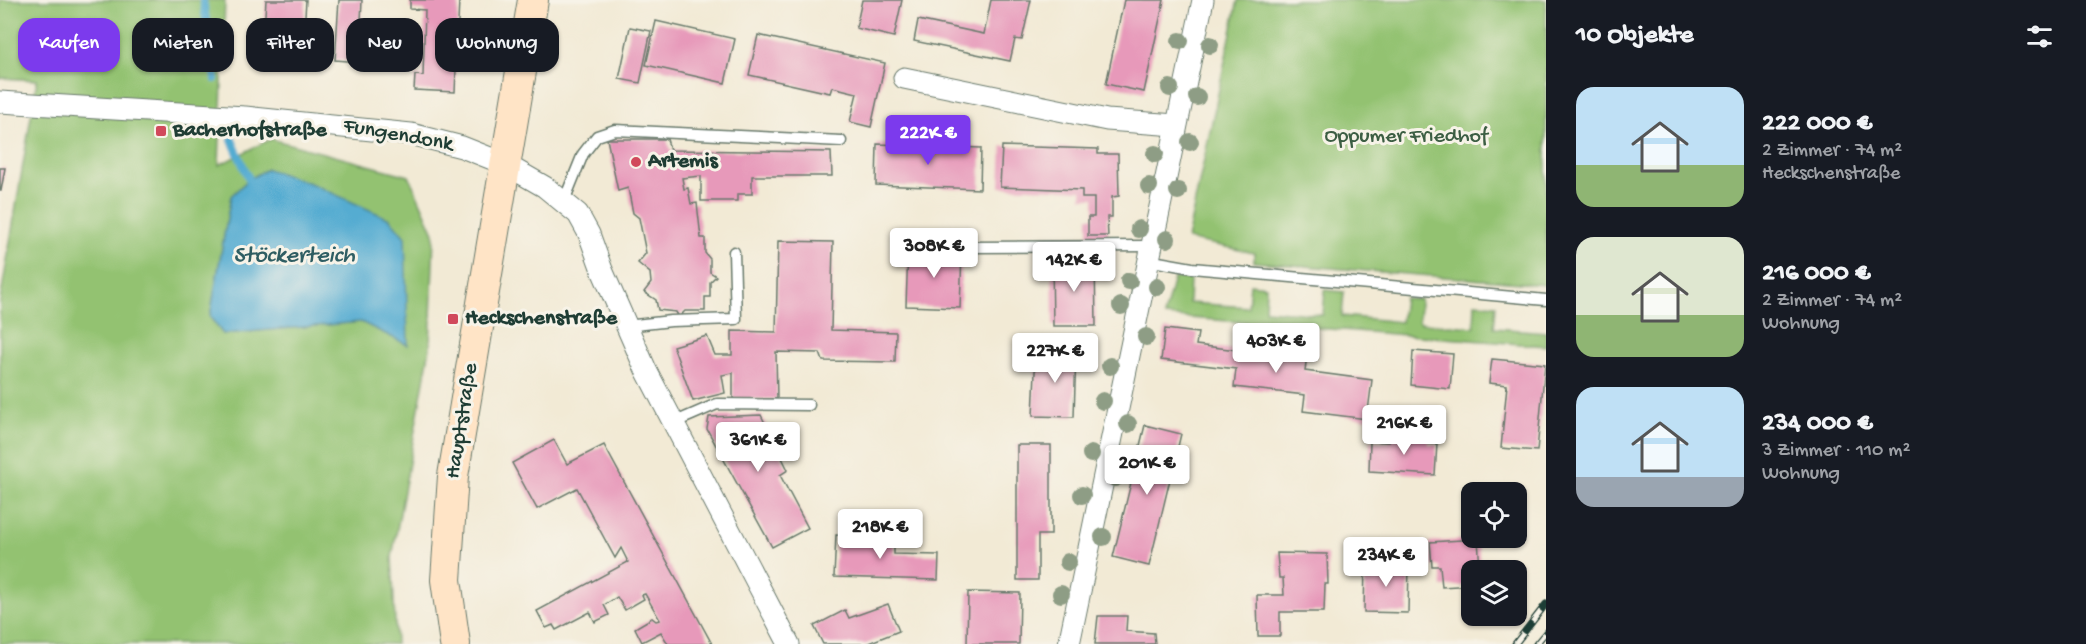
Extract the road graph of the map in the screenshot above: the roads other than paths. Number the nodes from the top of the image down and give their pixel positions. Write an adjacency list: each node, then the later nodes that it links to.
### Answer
1 (533, 0): 7 (main road, Hauptstraße)
2 (1203, 0): 5 (street)
3 (904, 78): 5 (street)
4 (0, 102): 7 (street, Fungendonk)
5 (1176, 125): 11 (street)
6 (842, 141): 8 (lane)
7 (505, 164): 8 (street); 16 (main road, Hauptstraße)
8 (564, 201): 13 (street)
9 (969, 247): 11 (lane)
10 (734, 252): 13 (lane)
11 (1149, 253): 12 (lane); 18 (street)
12 (1546, 300)
13 (626, 326): 15 (street)
14 (810, 405): 15 (lane)
15 (673, 423): 17 (street)
16 (455, 644)
17 (789, 644)
18 (1069, 644)

